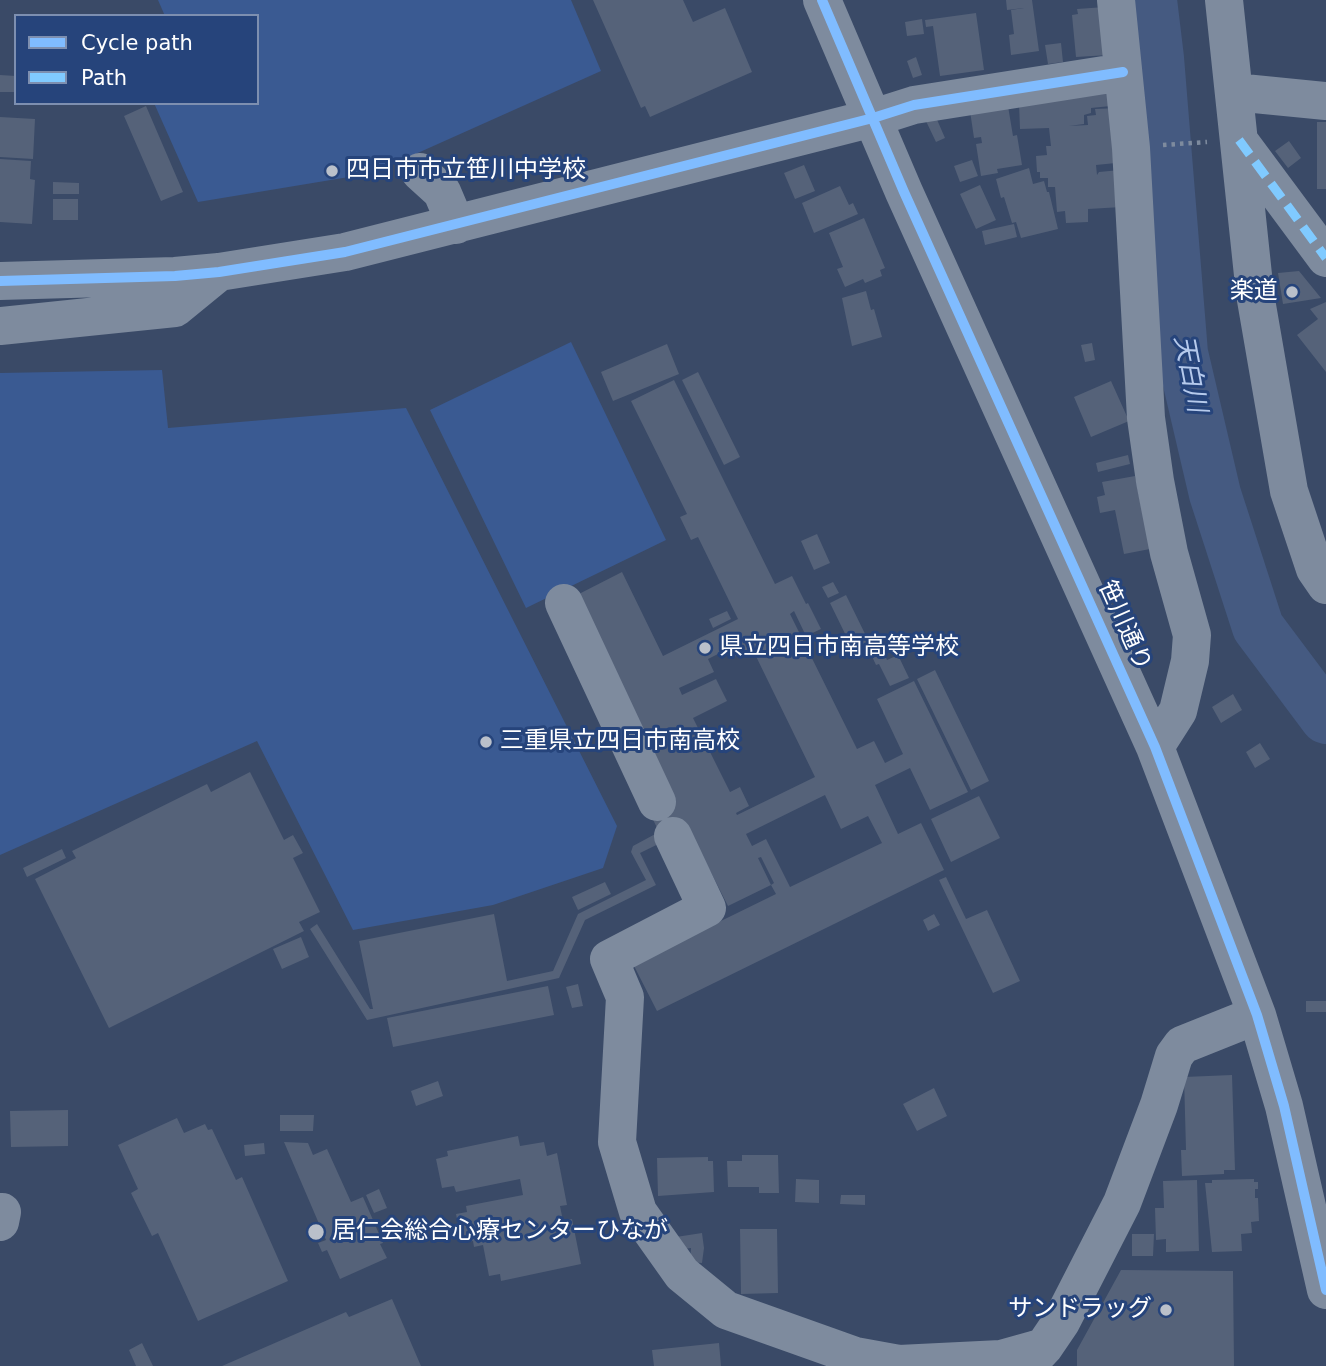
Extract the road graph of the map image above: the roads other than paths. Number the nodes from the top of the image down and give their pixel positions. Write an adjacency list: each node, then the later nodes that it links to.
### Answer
1 (822, 0): 7 (street, 笹川通り)
2 (1116, 0): 4 (street)
3 (1224, 0): 5 (street)
4 (1123, 72): 7 (street); 17 (street)
5 (1234, 92): 6 (street); 8 (street)
6 (1326, 101)
7 (873, 118): 10 (street); 17 (street, 笹川通り)
8 (1239, 140): 11 (street); 15 (street)
9 (420, 172): 10 (street)
10 (456, 225): 12 (street)
11 (1326, 258)
12 (219, 272): 13 (street); 14 (street)
13 (0, 281)
14 (0, 326)
15 (1326, 585)
16 (564, 603): 18 (street)
17 (1155, 747): 20 (street, 笹川通り)
18 (657, 802)
19 (673, 836): 22 (street)
20 (1257, 1015): 21 (street, 笹川通り); 22 (street)
21 (1326, 1290)
22 (1039, 1360)

